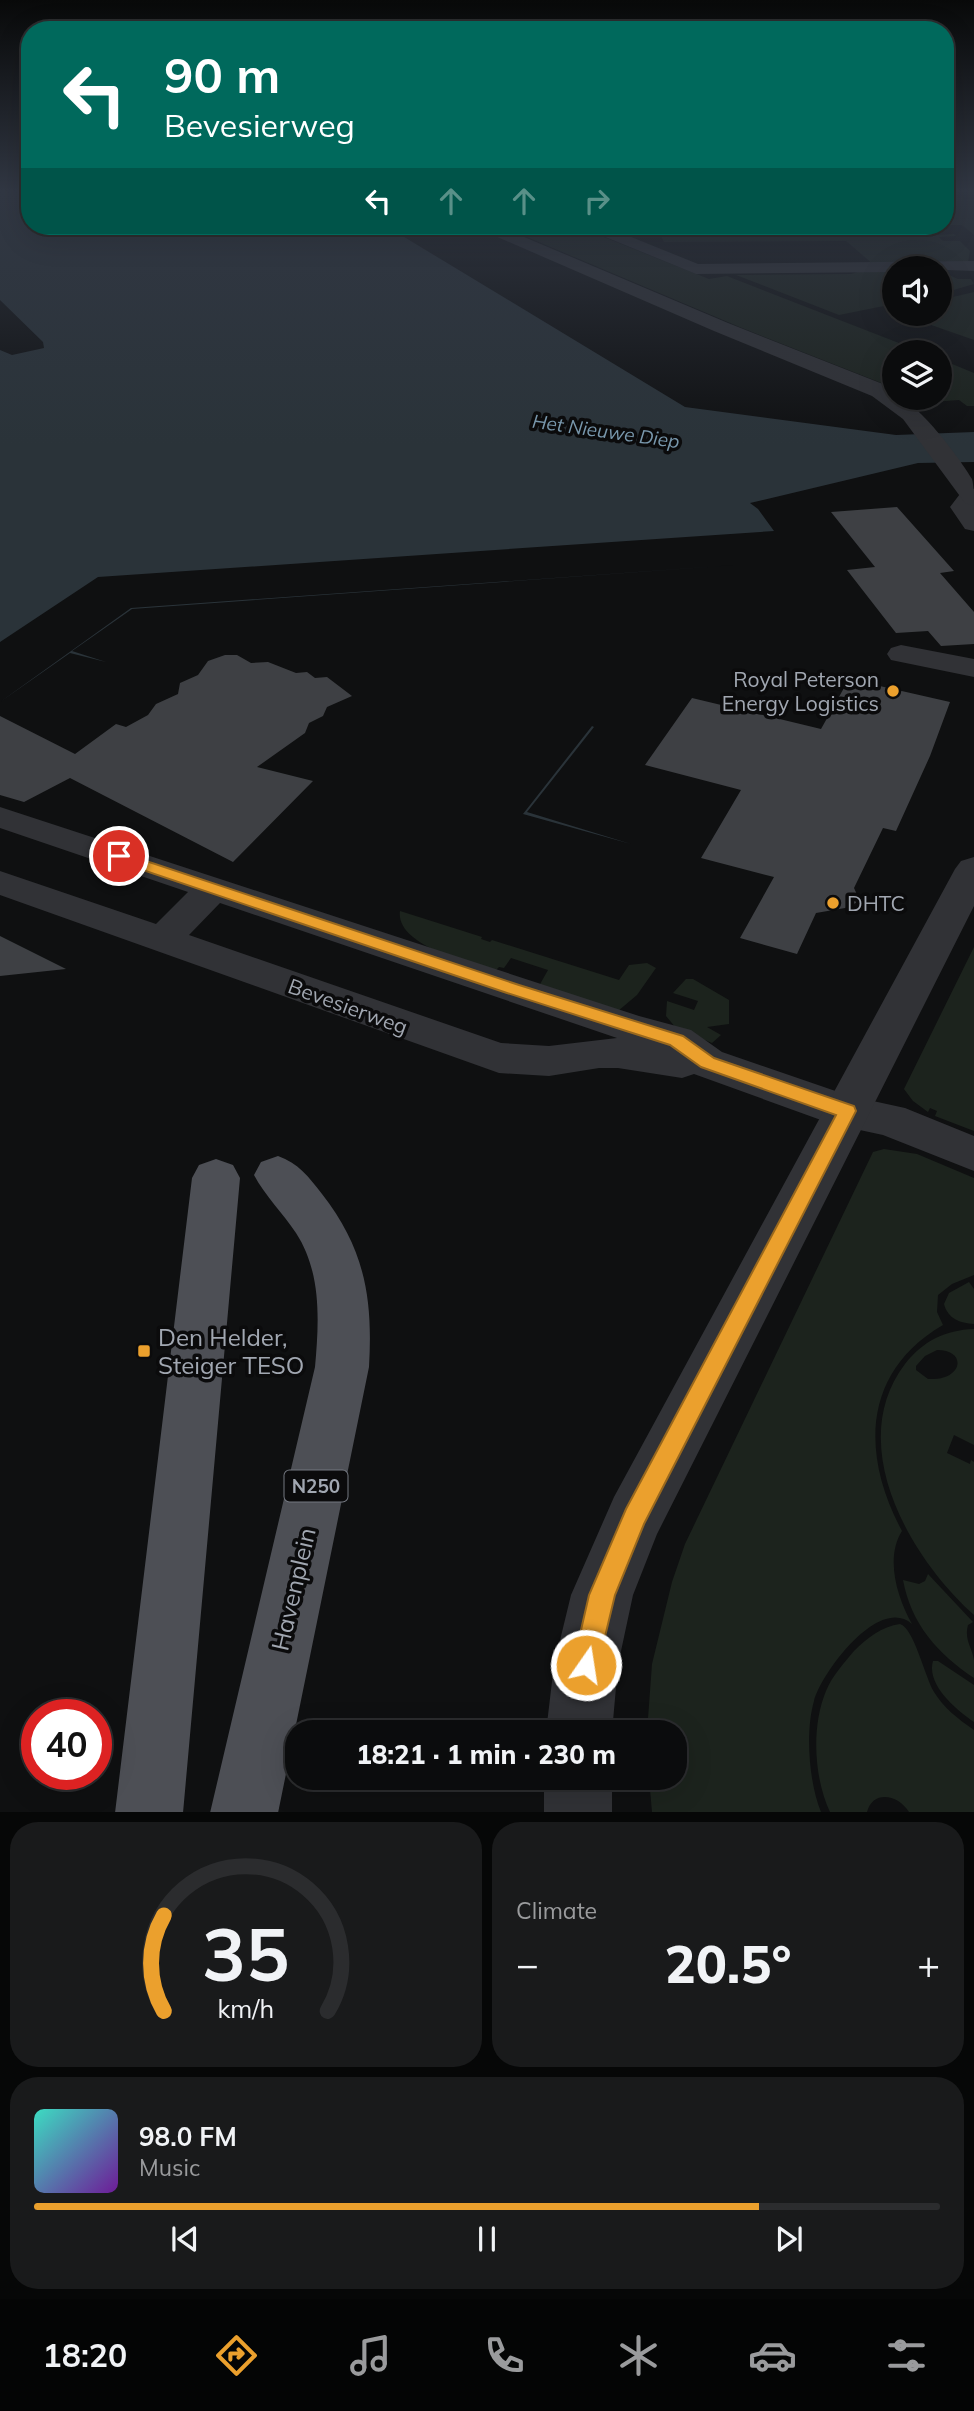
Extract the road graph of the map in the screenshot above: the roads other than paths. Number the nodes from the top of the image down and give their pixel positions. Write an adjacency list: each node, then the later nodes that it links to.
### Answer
1 (598, 275): 2 (street)
2 (973, 496): 3 (street)
3 (974, 524)
4 (974, 660): 5 (street)
5 (974, 668)
6 (0, 817): 9 (street, Bevesierweg)
7 (974, 869): 12 (street)
8 (0, 882): 10 (street, Bevesierweg)
9 (214, 888): 10 (street); 11 (street, Bevesierweg)
10 (163, 939): 11 (street, Bevesierweg)
11 (707, 1063): 12 (street, Bevesierweg)
12 (847, 1111): 13 (street, Bevesierweg); 16 (street)
13 (974, 1154)
14 (278, 1175): 19 (main road, Havenplein / N250)
15 (216, 1178): 18 (main road)
16 (580, 1720)
17 (578, 1790): 20 (street)
18 (149, 1812)
19 (244, 1812)
20 (578, 1812)

